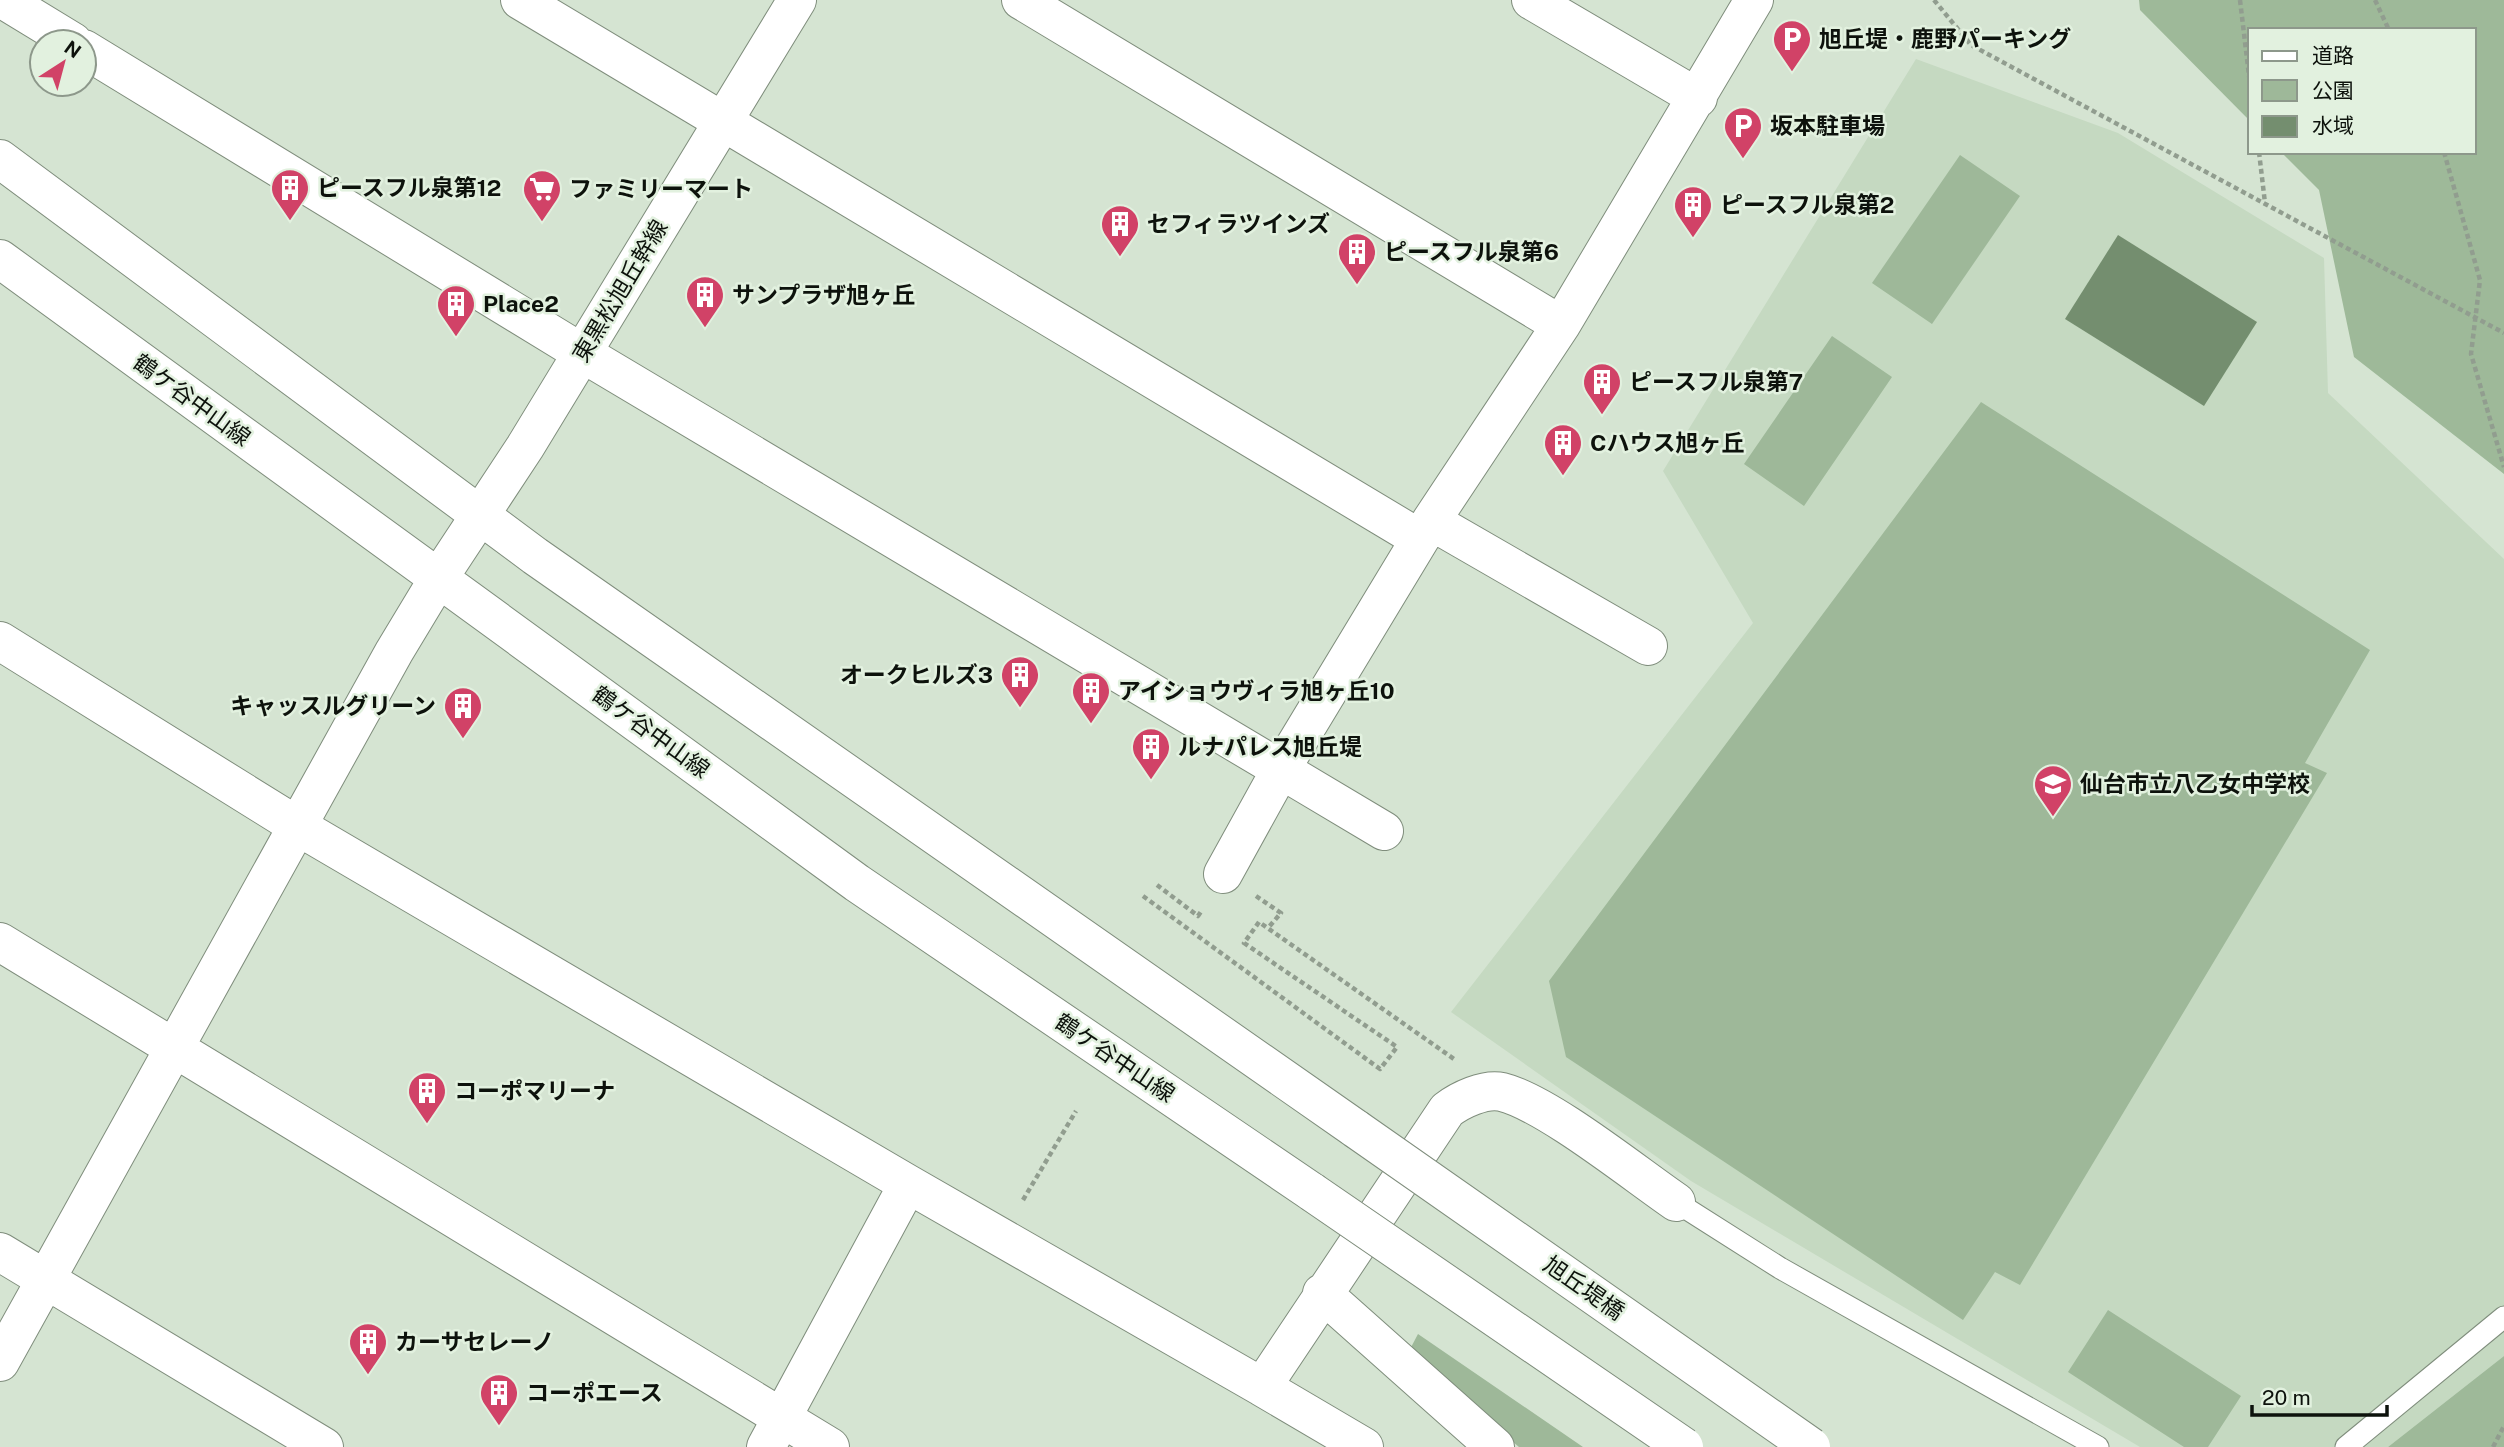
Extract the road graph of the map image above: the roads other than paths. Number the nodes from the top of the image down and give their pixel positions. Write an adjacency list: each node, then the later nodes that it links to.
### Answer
1 (4, 0): 7 (street)
2 (520, 0): 10 (street)
3 (797, 0): 10 (street, 東黒松旭丘幹線)
4 (1021, 0): 13 (street)
5 (1531, 0): 9 (street)
6 (1754, 0): 9 (street)
7 (50, 28)
8 (98, 58): 14 (street)
9 (1698, 98): 13 (street)
10 (721, 123): 14 (street, 東黒松旭丘幹線); 16 (street)
11 (0, 159): 15 (street, 旭丘堤橋)
12 (0, 259): 17 (street, 鶴ケ谷中山線)
13 (1562, 325): 16 (street)
14 (582, 354): 15 (street, 東黒松旭丘幹線); 20 (street)
15 (480, 516): 17 (street, 東黒松旭丘幹線); 40 (street, 旭丘堤橋, bridge)
16 (1426, 530): 19 (street); 20 (street)
17 (438, 579): 21 (street, 東黒松旭丘幹線); 39 (street, 鶴ケ谷中山線, bridge)
18 (0, 641): 21 (street)
19 (1648, 646)
20 (1281, 769): 22 (street); 23 (street)
21 (299, 827): 25 (street, 東黒松旭丘幹線); 26 (street)
22 (1384, 831)
23 (1236, 882)
24 (0, 942): 25 (street)
25 (175, 1051): 29 (street, 東黒松旭丘幹線); 34 (street)
26 (908, 1184): 33 (street); 34 (street)
27 (1676, 1202): 30 (street); 41 (lane)
28 (0, 1252): 29 (street)
29 (46, 1279): 32 (street, 東黒松旭丘幹線); 35 (street)
30 (1322, 1293): 33 (street); 38 (street)
31 (2504, 1317): 42 (lane)
32 (0, 1362)
33 (1262, 1387): 37 (street)
34 (774, 1432): 36 (street)
35 (324, 1447)
36 (831, 1447)
37 (1364, 1447)
38 (1495, 1447)
39 (1684, 1447)
40 (1811, 1447)
41 (2098, 1447)
42 (2346, 1447)

